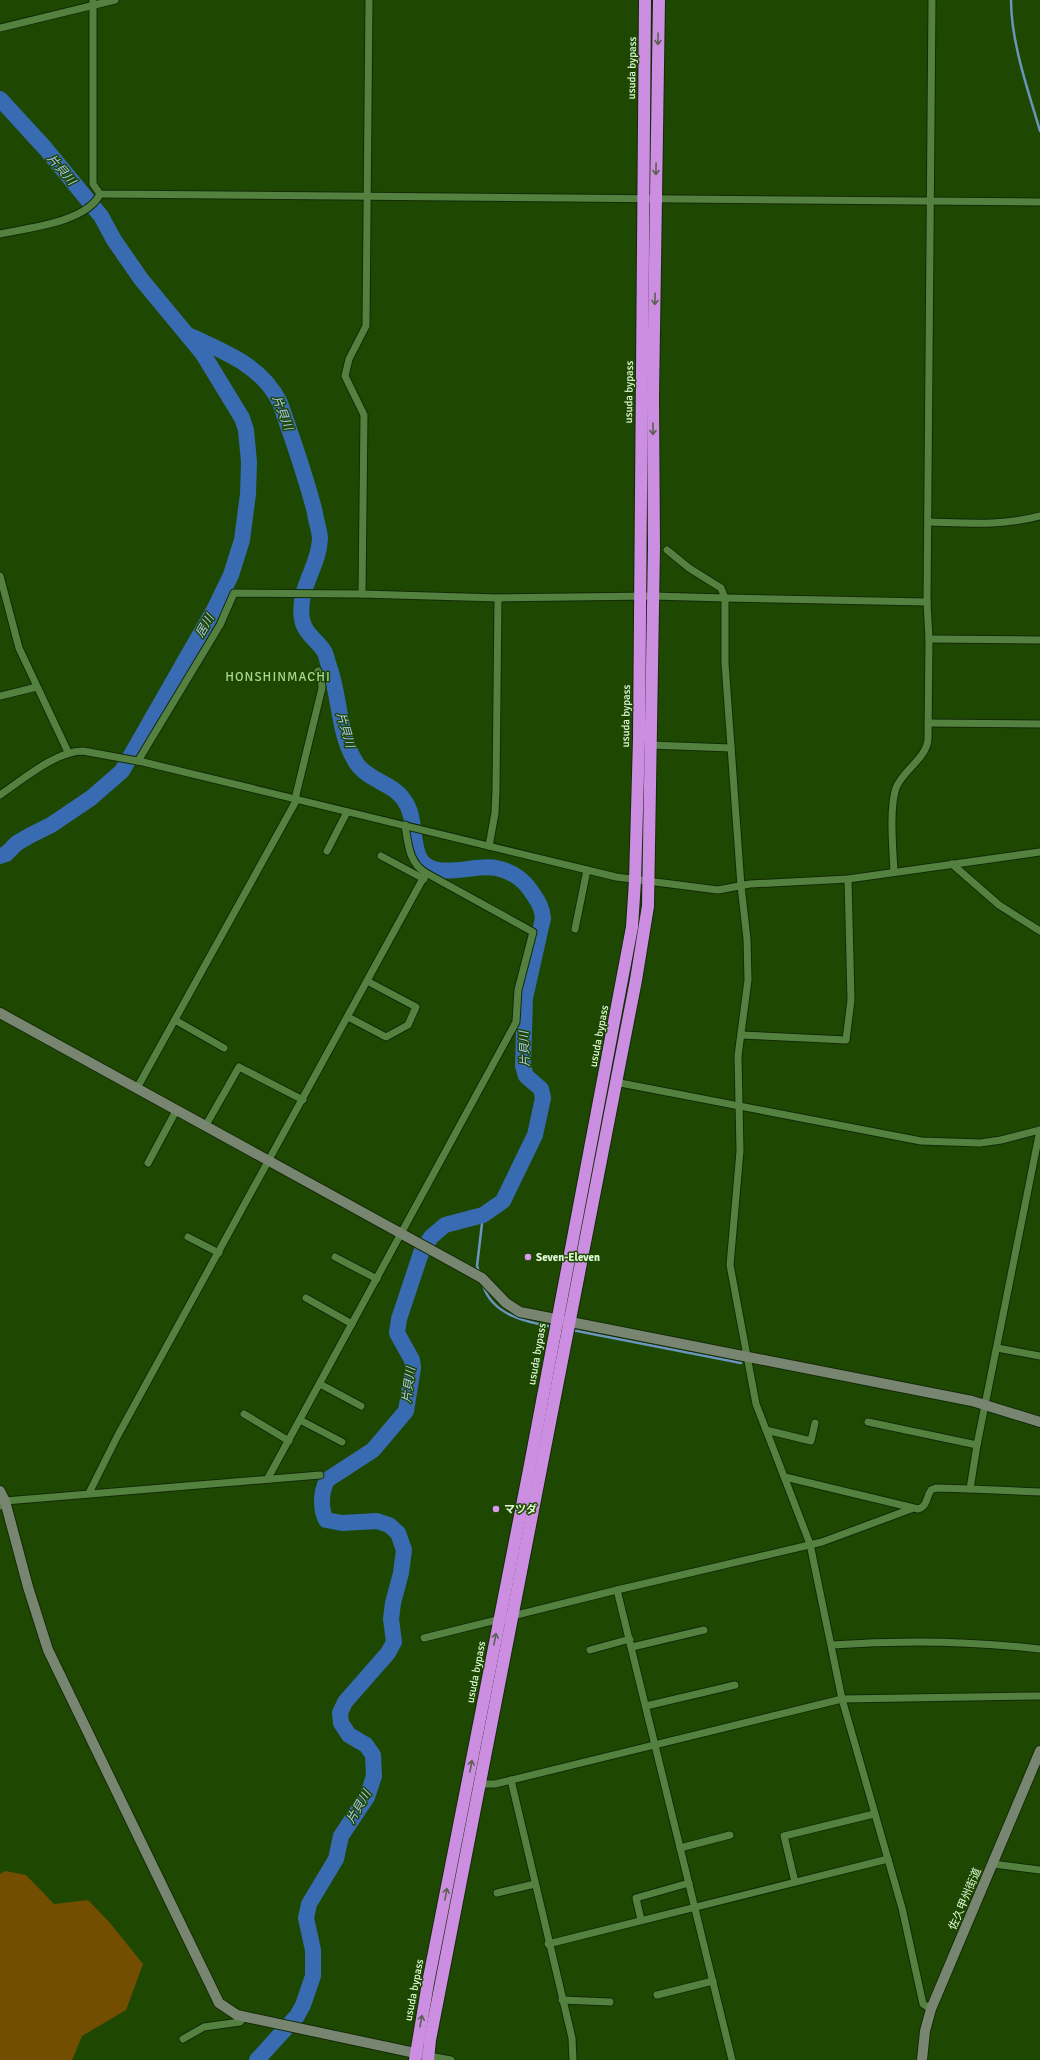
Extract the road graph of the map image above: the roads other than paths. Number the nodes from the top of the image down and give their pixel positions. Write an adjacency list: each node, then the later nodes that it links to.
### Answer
1 (115, 0): 6 (street)
2 (369, 0): 9 (street)
3 (645, 0): 10 (highway, usuda bypass)
4 (659, 0): 11 (highway, usuda bypass, one-way to 11)
5 (932, 0): 12 (street)
6 (93, 3): 7 (street); 8 (street)
7 (0, 28)
8 (99, 197): 9 (street); 14 (street)
9 (366, 197): 10 (street); 19 (street)
10 (644, 200): 11 (street); 20 (highway, usuda bypass)
11 (656, 200): 12 (street); 21 (highway, usuda bypass, one-way to 21)
12 (930, 202): 13 (street); 16 (street)
13 (1040, 202)
14 (0, 234)
15 (1040, 516): 16 (street)
16 (929, 522): 24 (street)
17 (666, 550): 23 (street)
18 (0, 576): 28 (street)
19 (362, 594): 22 (street); 35 (street)
20 (640, 596): 21 (street); 22 (street); 49 (highway, usuda bypass)
21 (653, 596): 23 (street); 32 (highway, usuda bypass)
22 (498, 598): 40 (street)
23 (725, 598): 24 (street); 33 (street)
24 (927, 602): 25 (street)
25 (929, 639): 26 (street); 30 (street)
26 (1040, 640)
27 (318, 671): 37 (street)
28 (37, 687): 29 (street); 34 (street)
29 (0, 696)
30 (928, 723): 31 (street); 46 (street)
31 (1040, 724)
32 (650, 745): 33 (street); 50 (highway, usuda bypass)
33 (730, 748): 51 (street)
34 (68, 752): 35 (street); 36 (street)
35 (136, 761): 37 (street)
36 (0, 795)
37 (296, 801): 38 (street); 57 (street)
38 (347, 812): 39 (street); 41 (street)
39 (406, 826): 40 (street); 47 (street)
40 (489, 846): 45 (street)
41 (327, 851)
42 (1040, 852): 44 (street)
43 (381, 856): 47 (street)
44 (952, 864): 46 (street); 53 (street)
45 (587, 870): 49 (street); 52 (street)
46 (894, 872): 48 (street)
47 (425, 876): 54 (street); 69 (street)
48 (848, 879): 51 (street); 58 (street)
49 (635, 881): 50 (street); 75 (highway, usuda bypass)
50 (648, 883): 51 (street); 60 (highway, usuda bypass)
51 (741, 886): 58 (street)
52 (575, 929)
53 (1040, 931)
54 (367, 981): 56 (street); 56 (street)
55 (0, 1013): 61 (street)
56 (348, 1017): 62 (street)
57 (175, 1020): 59 (street); 61 (street)
58 (741, 1035): 63 (street)
59 (224, 1048)
60 (615, 1082): 63 (street); 75 (highway, usuda bypass)
61 (137, 1088): 64 (street)
62 (303, 1100): 65 (street); 67 (street)
63 (738, 1107): 66 (street); 79 (street)
64 (177, 1109): 65 (street); 68 (street)
65 (206, 1126): 67 (street)
66 (1040, 1130): 77 (street)
67 (270, 1160): 69 (street); 71 (street)
68 (148, 1162)
69 (402, 1234): 73 (street); 75 (street)
70 (188, 1237): 71 (street)
71 (219, 1253): 98 (street)
72 (335, 1257): 73 (street)
73 (377, 1279): 76 (street)
74 (306, 1298): 76 (street)
75 (563, 1320): 79 (street); 103 (highway, usuda bypass); 104 (highway, usuda bypass)
76 (352, 1324): 80 (street)
77 (997, 1348): 78 (street); 81 (street)
78 (1040, 1356)
79 (748, 1357): 81 (street); 88 (street)
80 (320, 1384): 82 (street); 84 (street)
81 (986, 1405): 86 (street); 91 (street)
82 (360, 1406)
83 (244, 1414): 89 (street)
84 (300, 1420): 89 (street); 90 (street)
85 (868, 1422): 91 (street)
86 (1040, 1422)
87 (815, 1423): 88 (street)
88 (766, 1430): 93 (street)
89 (289, 1440): 94 (street)
90 (342, 1442)
91 (977, 1445): 95 (street)
92 (320, 1475): 94 (street)
93 (785, 1477): 100 (street); 101 (street)
94 (268, 1478): 98 (street)
95 (970, 1489): 97 (street); 100 (street)
96 (0, 1491): 99 (street)
97 (1040, 1492)
98 (89, 1493): 99 (street)
99 (2, 1503): 138 (street)
100 (912, 1509): 101 (street)
101 (810, 1544): 102 (street); 108 (street)
102 (617, 1590): 103 (street); 107 (street)
103 (514, 1615): 104 (street); 119 (highway, usuda bypass)
104 (499, 1619): 106 (street); 140 (highway, usuda bypass, one-way to 104)
105 (704, 1630): 109 (street)
106 (424, 1638)
107 (630, 1639): 109 (street); 111 (street)
108 (832, 1645): 110 (street); 114 (street)
109 (632, 1647): 115 (street)
110 (1040, 1649)
111 (590, 1650)
112 (735, 1685): 115 (street)
113 (1040, 1696): 114 (street)
114 (842, 1699): 116 (street); 120 (street)
115 (646, 1706): 116 (street)
116 (655, 1744): 118 (street); 122 (street)
117 (1040, 1751): 124 (street, 佐久甲州街道)
118 (511, 1780): 119 (street); 128 (street)
119 (479, 1784): 141 (highway, usuda bypass)
120 (874, 1814): 123 (street); 126 (street)
121 (730, 1835): 122 (street)
122 (680, 1848): 127 (street)
123 (888, 1859): 126 (street); 137 (street)
124 (993, 1864): 125 (street); 137 (street, 佐久甲州街道)
125 (1040, 1870)
126 (795, 1882): 130 (street)
127 (689, 1883): 130 (street); 131 (street)
128 (535, 1884): 129 (street); 132 (street)
129 (497, 1893)
130 (695, 1907): 131 (street); 133 (street)
131 (641, 1920): 132 (street)
132 (548, 1944): 135 (street)
133 (713, 1981): 134 (street); 144 (street)
134 (657, 1995)
135 (562, 2000): 136 (street); 143 (street)
136 (610, 2002)
137 (931, 2010): 145 (street, 佐久甲州街道)
138 (245, 2016): 139 (street); 140 (street)
139 (183, 2039)
140 (415, 2056): 141 (street)
141 (428, 2058): 142 (street)
142 (451, 2060)
143 (573, 2060)
144 (732, 2060)
145 (922, 2060)

